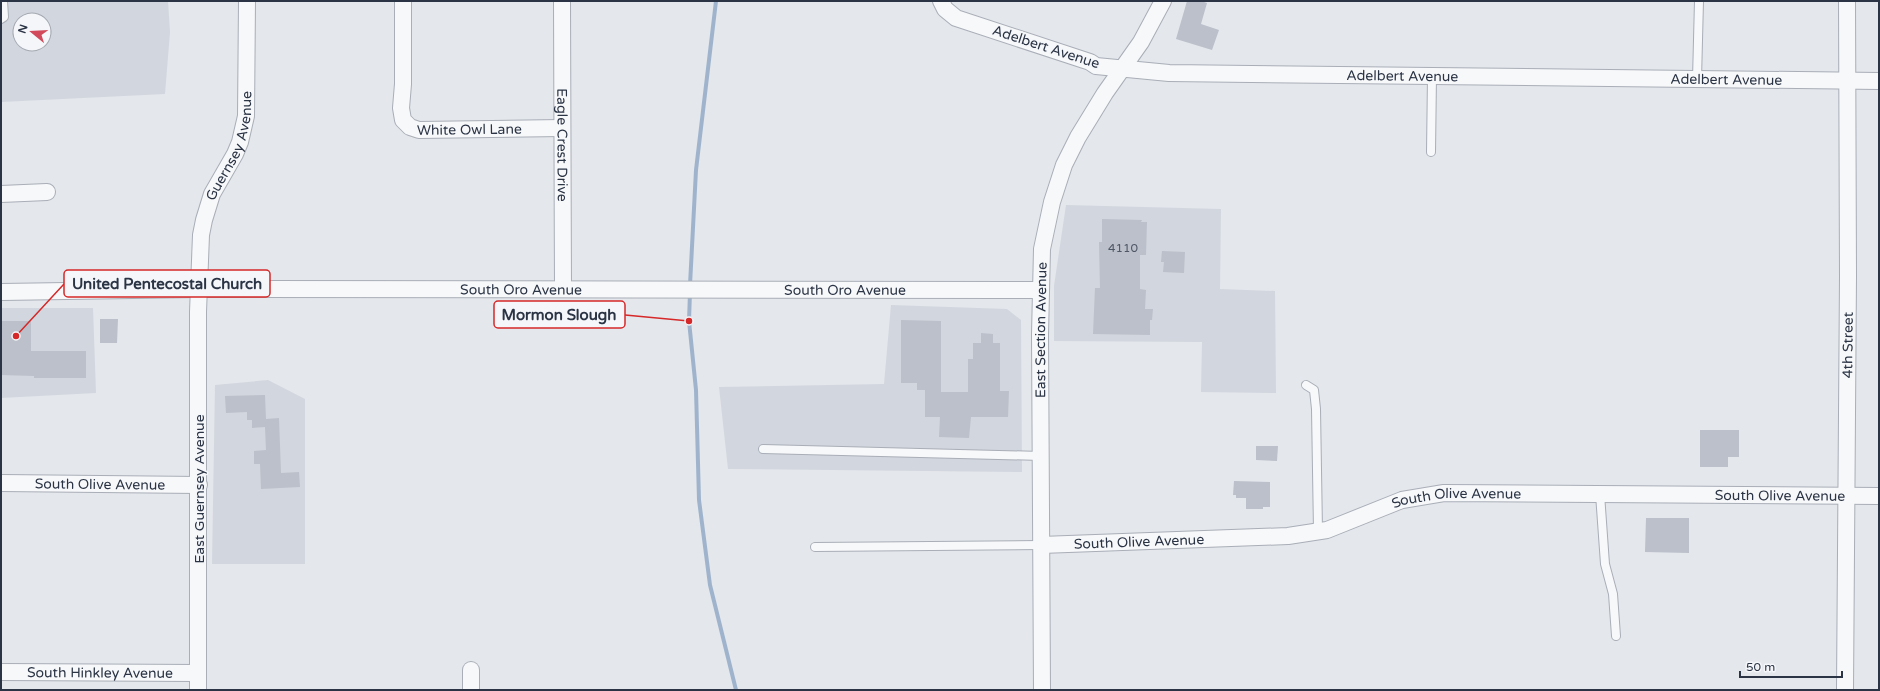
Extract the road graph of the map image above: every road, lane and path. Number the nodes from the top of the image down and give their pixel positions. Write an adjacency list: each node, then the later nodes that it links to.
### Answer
1 (4, 1): 9 (lane)
2 (246, 1): 19 (street, Guernsey Avenue)
3 (403, 1): 15 (street, White Owl Lane)
4 (562, 1): 15 (street, Eagle Crest Drive)
5 (1163, 1): 10 (street, East Section Avenue)
6 (1699, 1): 12 (lane)
7 (1847, 1): 13 (street, 4th Street)
8 (941, 2): 10 (street, Adelbert Avenue)
9 (1, 19)
10 (1123, 68): 11 (street, Adelbert Avenue); 21 (street, East Section Avenue)
11 (1432, 76): 12 (street, Adelbert Avenue); 16 (lane)
12 (1697, 79): 13 (street, Adelbert Avenue)
13 (1847, 80): 14 (street, Adelbert Avenue); 29 (street, 4th Street)
14 (1879, 81)
15 (562, 128): 20 (street, Eagle Crest Drive)
16 (1431, 152)
17 (47, 192): 18 (street)
18 (1, 194)
19 (198, 289): 20 (street, South Oro Avenue); 22 (street, South Oro Avenue); 27 (street, East Guernsey Avenue)
20 (563, 289): 21 (street, South Oro Avenue)
21 (1041, 290): 25 (street, East Section Avenue)
22 (1, 292)
23 (1306, 385): 31 (lane)
24 (763, 449): 25 (lane)
25 (1041, 456): 32 (street, East Section Avenue)
26 (1, 483): 27 (street, South Olive Avenue)
27 (199, 485): 37 (street, East Guernsey Avenue)
28 (1600, 494): 29 (street, South Olive Avenue); 31 (street, South Olive Avenue); 34 (lane)
29 (1846, 496): 30 (street, South Olive Avenue); 41 (street, 4th Street)
30 (1879, 496)
31 (1318, 532): 32 (street, South Olive Avenue)
32 (1041, 545): 33 (lane); 40 (street, East Section Avenue)
33 (814, 547)
34 (1616, 636)
35 (471, 670): 39 (street)
36 (1, 672): 37 (street, South Hinkley Avenue)
37 (198, 673): 38 (street, East Guernsey Avenue)
38 (198, 690)
39 (471, 690)
40 (1042, 690)
41 (1845, 690)

